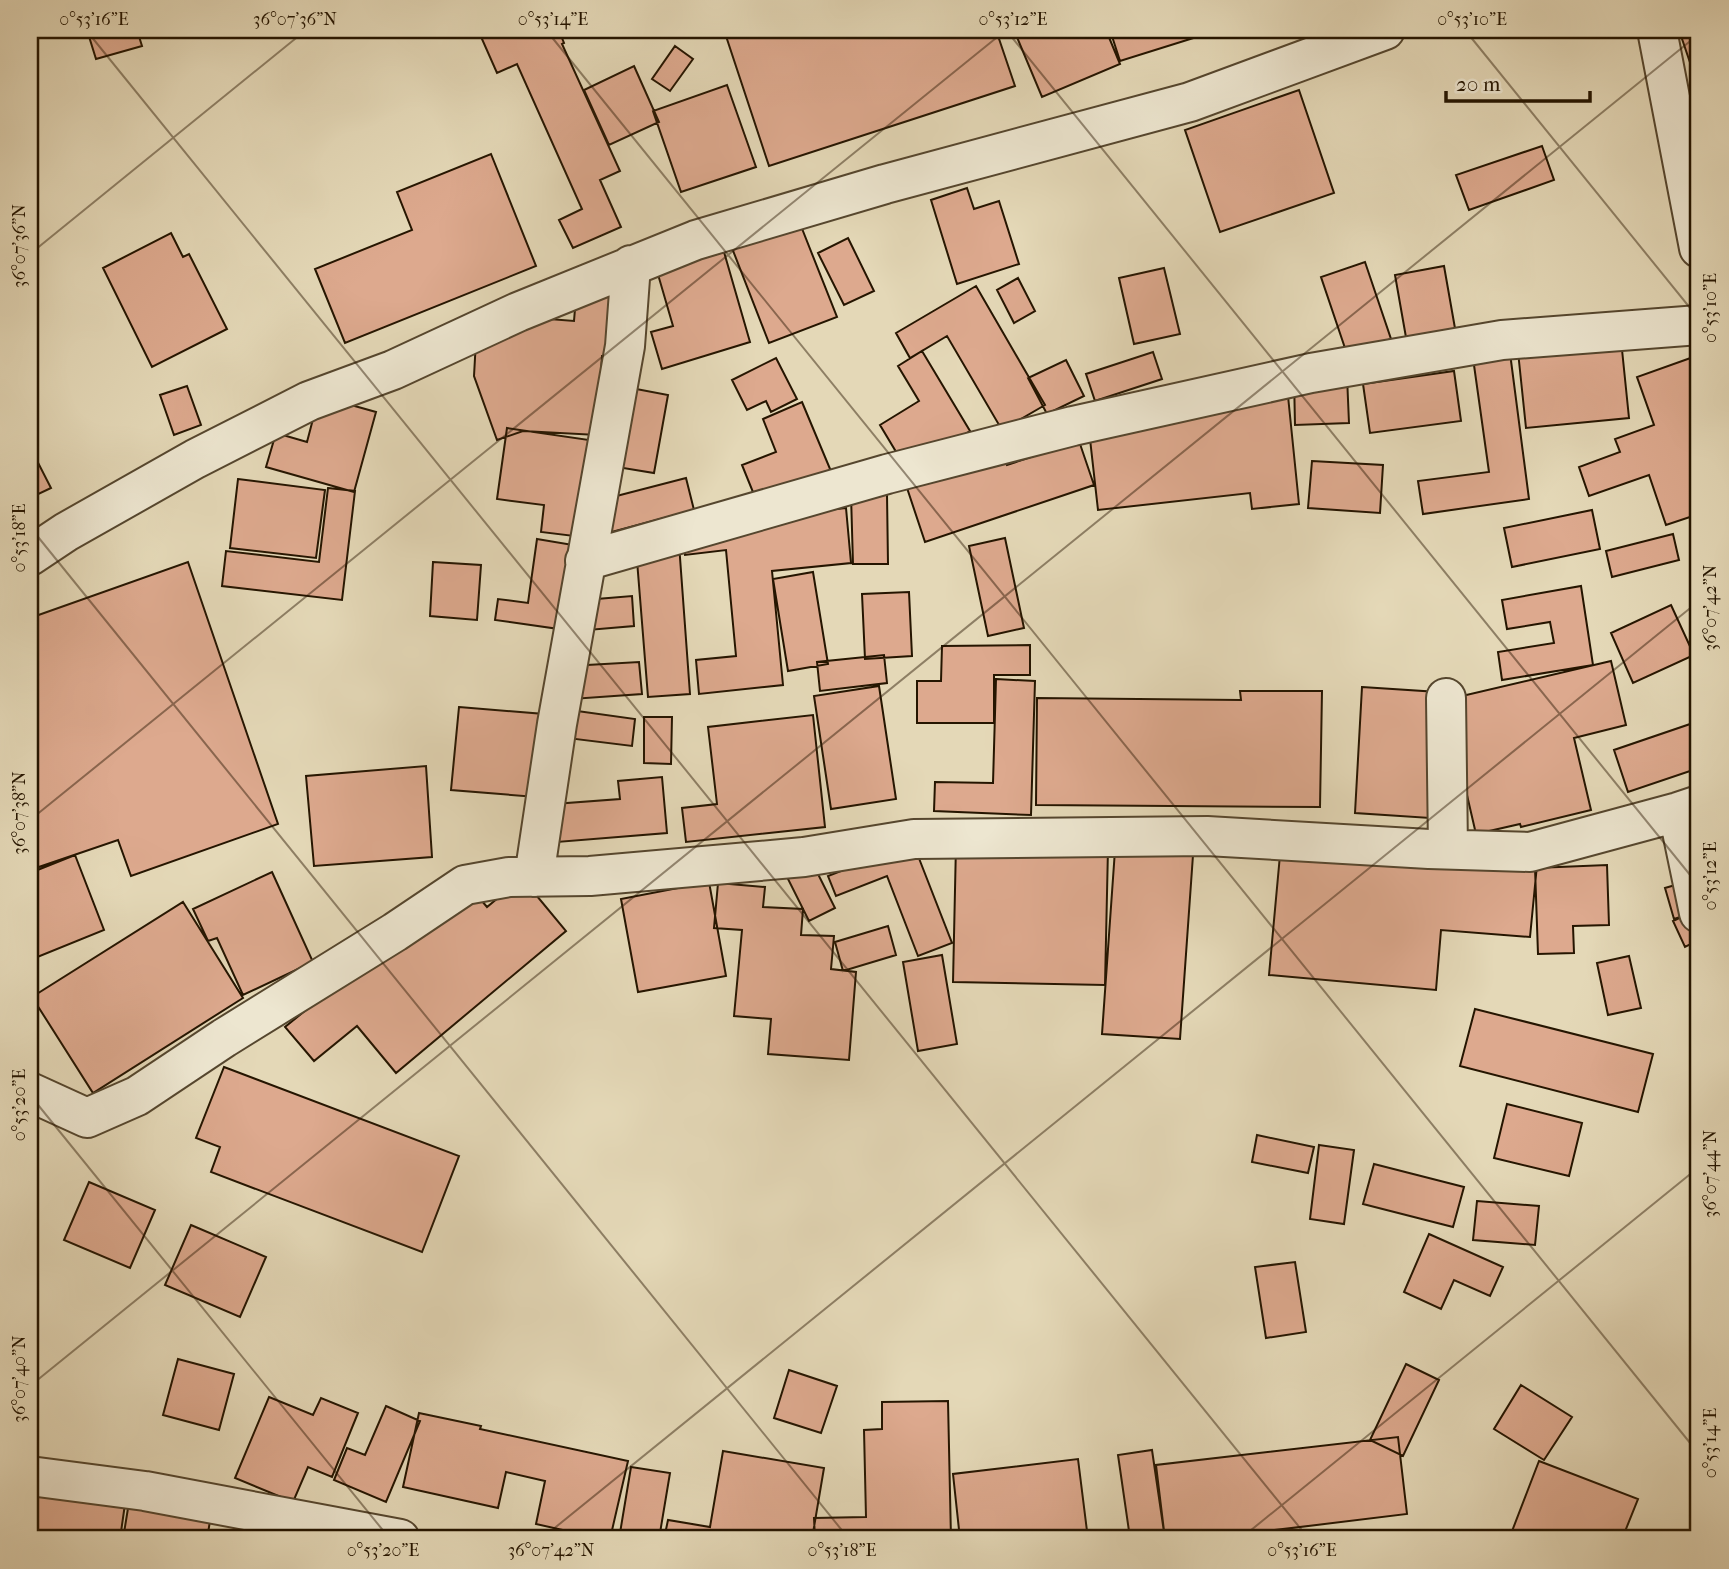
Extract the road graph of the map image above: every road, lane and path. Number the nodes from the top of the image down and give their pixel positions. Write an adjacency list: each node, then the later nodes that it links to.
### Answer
1 (1385, 30): 4 (street)
2 (1657, 30): 3 (street)
3 (1699, 248)
4 (631, 265): 6 (street); 7 (street)
5 (1699, 325): 7 (street)
6 (30, 556)
7 (586, 561): 11 (street)
8 (1446, 698): 10 (street)
9 (1688, 808): 10 (street); 12 (street)
10 (1448, 849): 11 (street)
11 (534, 877): 13 (street)
12 (1699, 913)
13 (30, 1093)
14 (30, 1476): 15 (street)
15 (256, 1526): 16 (street)
16 (400, 1539)

